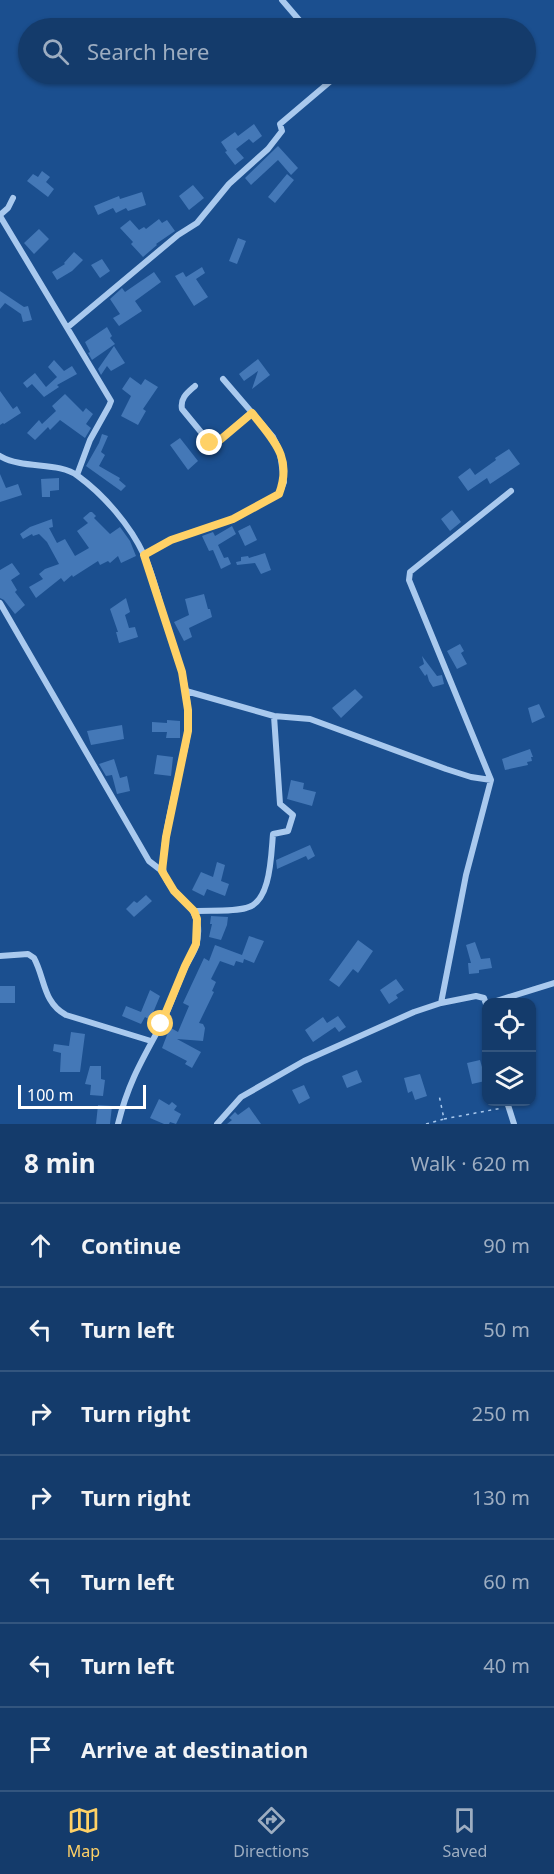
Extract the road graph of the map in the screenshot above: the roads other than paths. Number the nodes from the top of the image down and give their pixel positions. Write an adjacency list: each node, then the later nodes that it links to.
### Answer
1 (282, 0): 2 (street)
2 (297, 18)
3 (327, 84): 6 (street)
4 (13, 198): 5 (street)
5 (0, 215): 6 (street)
6 (68, 327): 11 (street)
7 (223, 379): 9 (street)
8 (195, 386): 9 (street)
9 (252, 413): 13 (street)
10 (0, 456): 11 (street)
11 (77, 475): 13 (street)
12 (511, 491): 17 (street)
13 (144, 555): 15 (street)
14 (0, 603): 18 (street)
15 (186, 691): 16 (street); 18 (street)
16 (274, 716): 17 (street); 19 (street)
17 (491, 780): 24 (street)
18 (162, 871): 19 (street)
19 (194, 911): 25 (street)
20 (0, 956): 25 (street)
21 (554, 983): 23 (street)
22 (484, 998): 24 (street)
23 (506, 998)
24 (441, 1003): 28 (street)
25 (151, 1041): 27 (street)
26 (509, 1106): 29 (street)
27 (118, 1124)
28 (217, 1124)
29 (514, 1124)

